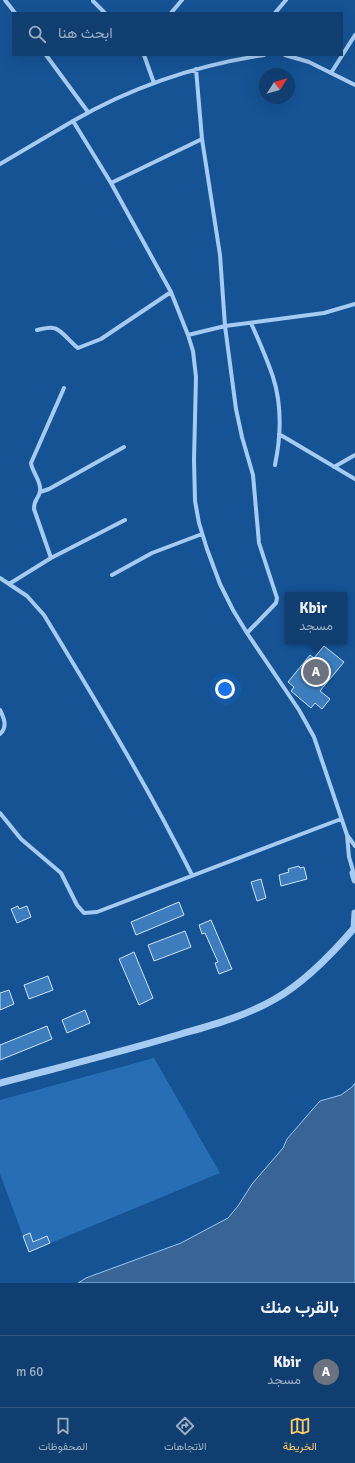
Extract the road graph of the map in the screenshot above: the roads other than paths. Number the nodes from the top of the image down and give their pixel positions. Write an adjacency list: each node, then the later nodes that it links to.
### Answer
1 (5, 0): 5 (street)
2 (286, 0): 8 (street)
3 (93, 1): 6 (street)
4 (180, 1): 7 (street)
5 (14, 12)
6 (104, 12)
7 (172, 12)
8 (276, 12)
9 (355, 35): 10 (street)
10 (343, 54)
11 (47, 56): 20 (street)
12 (144, 56): 18 (street)
13 (259, 56): 16 (street)
14 (288, 56): 17 (street)
15 (342, 56): 17 (street)
16 (196, 69): 18 (street); 22 (street)
17 (331, 73): 19 (street)
18 (154, 83): 20 (street)
19 (355, 85)
20 (88, 112): 21 (street)
21 (73, 121): 23 (street); 24 (street)
22 (202, 139): 24 (street); 28 (street)
23 (0, 164)
24 (111, 183): 25 (street)
25 (171, 292): 29 (street); 30 (street)
26 (355, 304): 27 (street)
27 (251, 323): 28 (street); 32 (street)
28 (225, 326): 30 (street); 45 (street)
29 (37, 330)
30 (188, 335): 40 (street)
31 (64, 388): 38 (street)
32 (279, 434): 35 (street); 36 (street)
33 (124, 447): 38 (street)
34 (355, 455): 36 (street)
35 (275, 465)
36 (334, 467): 37 (street)
37 (355, 479)
38 (40, 492): 41 (street)
39 (125, 520): 41 (street)
40 (202, 534): 42 (street); 45 (street)
41 (51, 558): 44 (street)
42 (112, 575)
43 (0, 578): 44 (street)
44 (9, 584): 53 (street)
45 (246, 633): 49 (street)
46 (0, 710): 47 (street)
47 (0, 734)
48 (0, 813): 53 (street)
49 (341, 819): 50 (street); 53 (street)
50 (347, 835): 51 (street); 52 (street)
51 (355, 846)
52 (354, 874): 54 (street)
53 (192, 875)
54 (355, 880)
55 (355, 913): 56 (street)
56 (355, 927): 57 (street)
57 (0, 1083)

